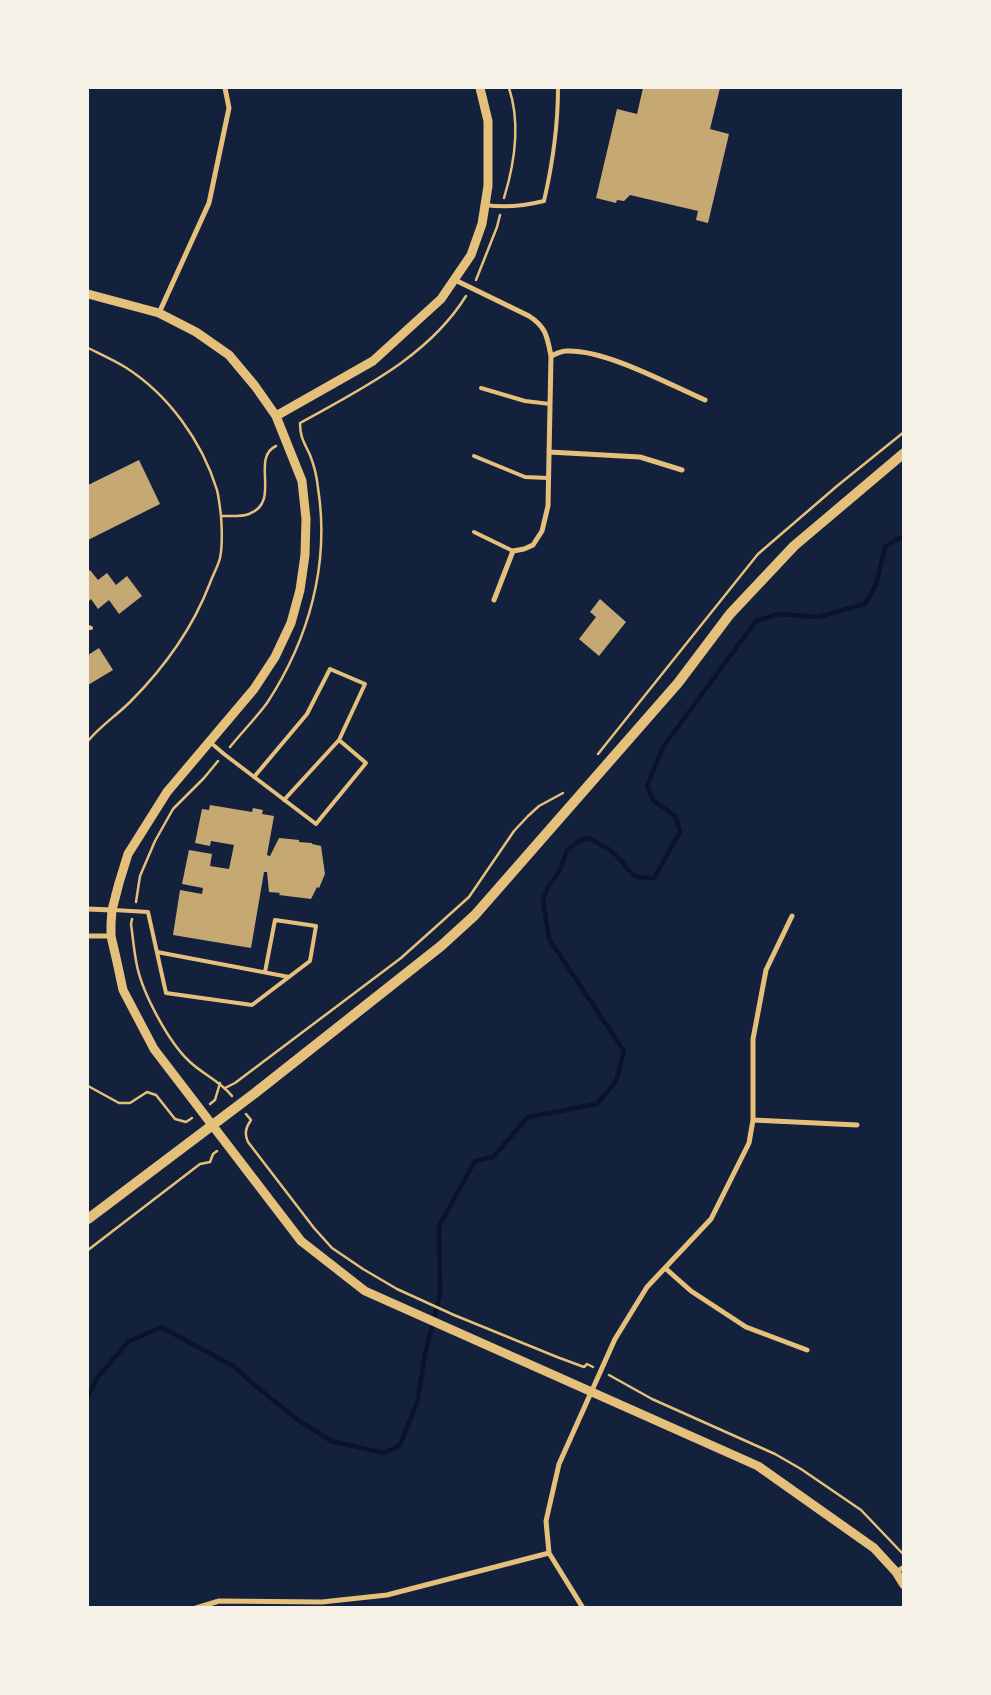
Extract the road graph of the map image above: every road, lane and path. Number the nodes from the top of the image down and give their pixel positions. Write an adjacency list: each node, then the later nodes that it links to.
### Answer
1 (225, 88): 7 (street)
2 (480, 88): 4 (street)
3 (558, 88): 4 (lane)
4 (485, 205): 5 (street)
5 (455, 280): 9 (street); 13 (street)
6 (88, 294): 7 (street)
7 (160, 313): 13 (street)
8 (88, 348): 21 (path)
9 (551, 356): 11 (street); 12 (street)
10 (481, 388): 12 (lane)
11 (705, 400)
12 (550, 404): 16 (street)
13 (276, 416): 15 (street)
14 (904, 432): 28 (path)
15 (286, 441): 21 (path); 27 (street)
16 (549, 452): 19 (street); 20 (street)
17 (904, 453): 45 (main road)
18 (474, 456): 20 (lane)
19 (682, 470)
20 (548, 478): 23 (street)
21 (221, 516): 26 (path)
22 (474, 532): 23 (lane)
23 (513, 551): 24 (street)
24 (494, 600)
25 (339, 740): 29 (lane); 31 (lane); 31 (lane)
26 (88, 741)
27 (210, 742): 29 (lane); 33 (street)
28 (593, 759)
29 (254, 777): 31 (lane)
30 (569, 790): 41 (path)
31 (284, 800)
32 (88, 909): 33 (street)
33 (112, 910): 36 (street); 37 (lane)
34 (792, 916): 43 (street)
35 (88, 936): 36 (street)
36 (111, 936): 45 (street)
37 (157, 952): 38 (lane); 39 (lane)
38 (265, 972): 39 (lane); 39 (lane)
39 (289, 977)
40 (88, 1086): 44 (path)
41 (225, 1088)
42 (251, 1120): 47 (path)
43 (752, 1120): 46 (street); 51 (street)
44 (186, 1122)
45 (211, 1125): 48 (street); 49 (main road)
46 (857, 1125)
47 (245, 1136): 48 (path); 52 (path)
48 (225, 1144): 50 (path); 54 (street)
49 (88, 1219)
50 (88, 1250)
51 (665, 1268): 53 (street); 54 (street)
52 (454, 1315)
53 (807, 1350)
54 (590, 1391): 55 (street); 56 (street)
55 (550, 1553): 58 (street); 59 (street)
56 (900, 1569): 57 (street)
57 (904, 1585)
58 (196, 1608)
59 (583, 1608)

